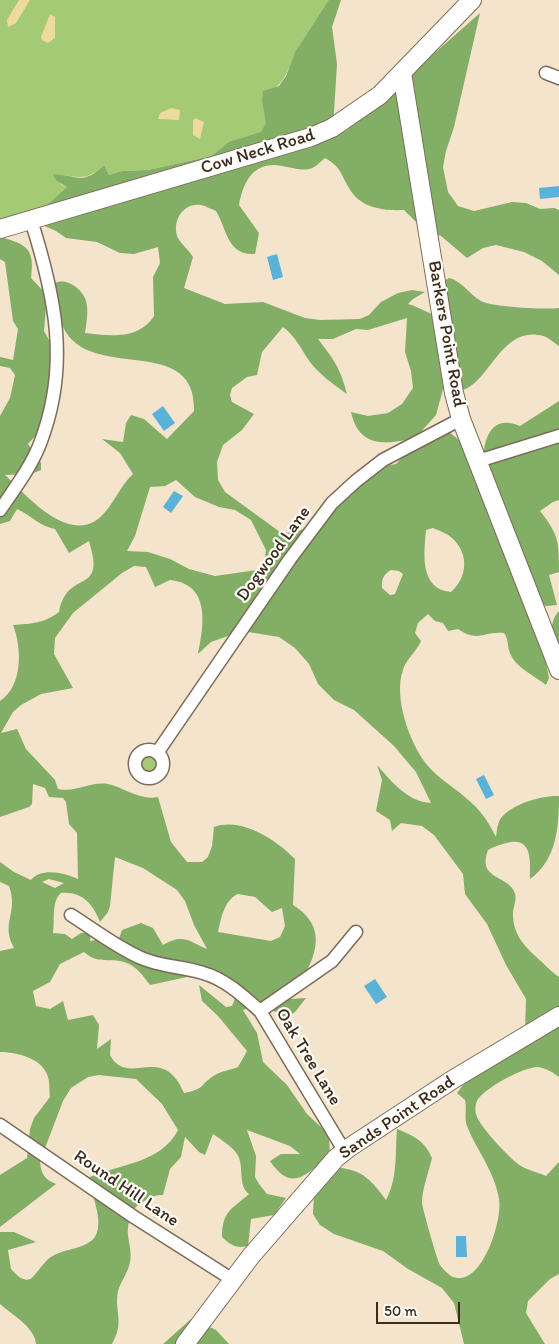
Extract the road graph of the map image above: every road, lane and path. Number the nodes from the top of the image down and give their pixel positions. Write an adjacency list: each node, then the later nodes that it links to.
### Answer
1 (472, 0): 2 (main road, Cow Neck Road)
2 (402, 72): 5 (main road, Cow Neck Road); 7 (main road, Barkers Point Road)
3 (546, 73): 4 (street)
4 (559, 78)
5 (31, 220): 6 (main road, Cow Neck Road); 10 (street)
6 (0, 229)
7 (461, 419): 9 (main road, Barkers Point Road); 12 (street, Dogwood Lane)
8 (559, 436): 9 (street)
9 (478, 461): 11 (main road, Barkers Point Road)
10 (0, 510)
11 (559, 670)
12 (157, 753)
13 (71, 915): 15 (street, Oak Tree Lane)
14 (356, 932): 15 (street)
15 (260, 1011): 18 (street, Oak Tree Lane)
16 (559, 1016): 18 (main road, Sands Point Road)
17 (0, 1125): 19 (street, Round Hill Lane)
18 (344, 1152): 19 (main road, Sands Point Road)
19 (232, 1280): 20 (main road, Sands Point Road)
20 (185, 1344)

